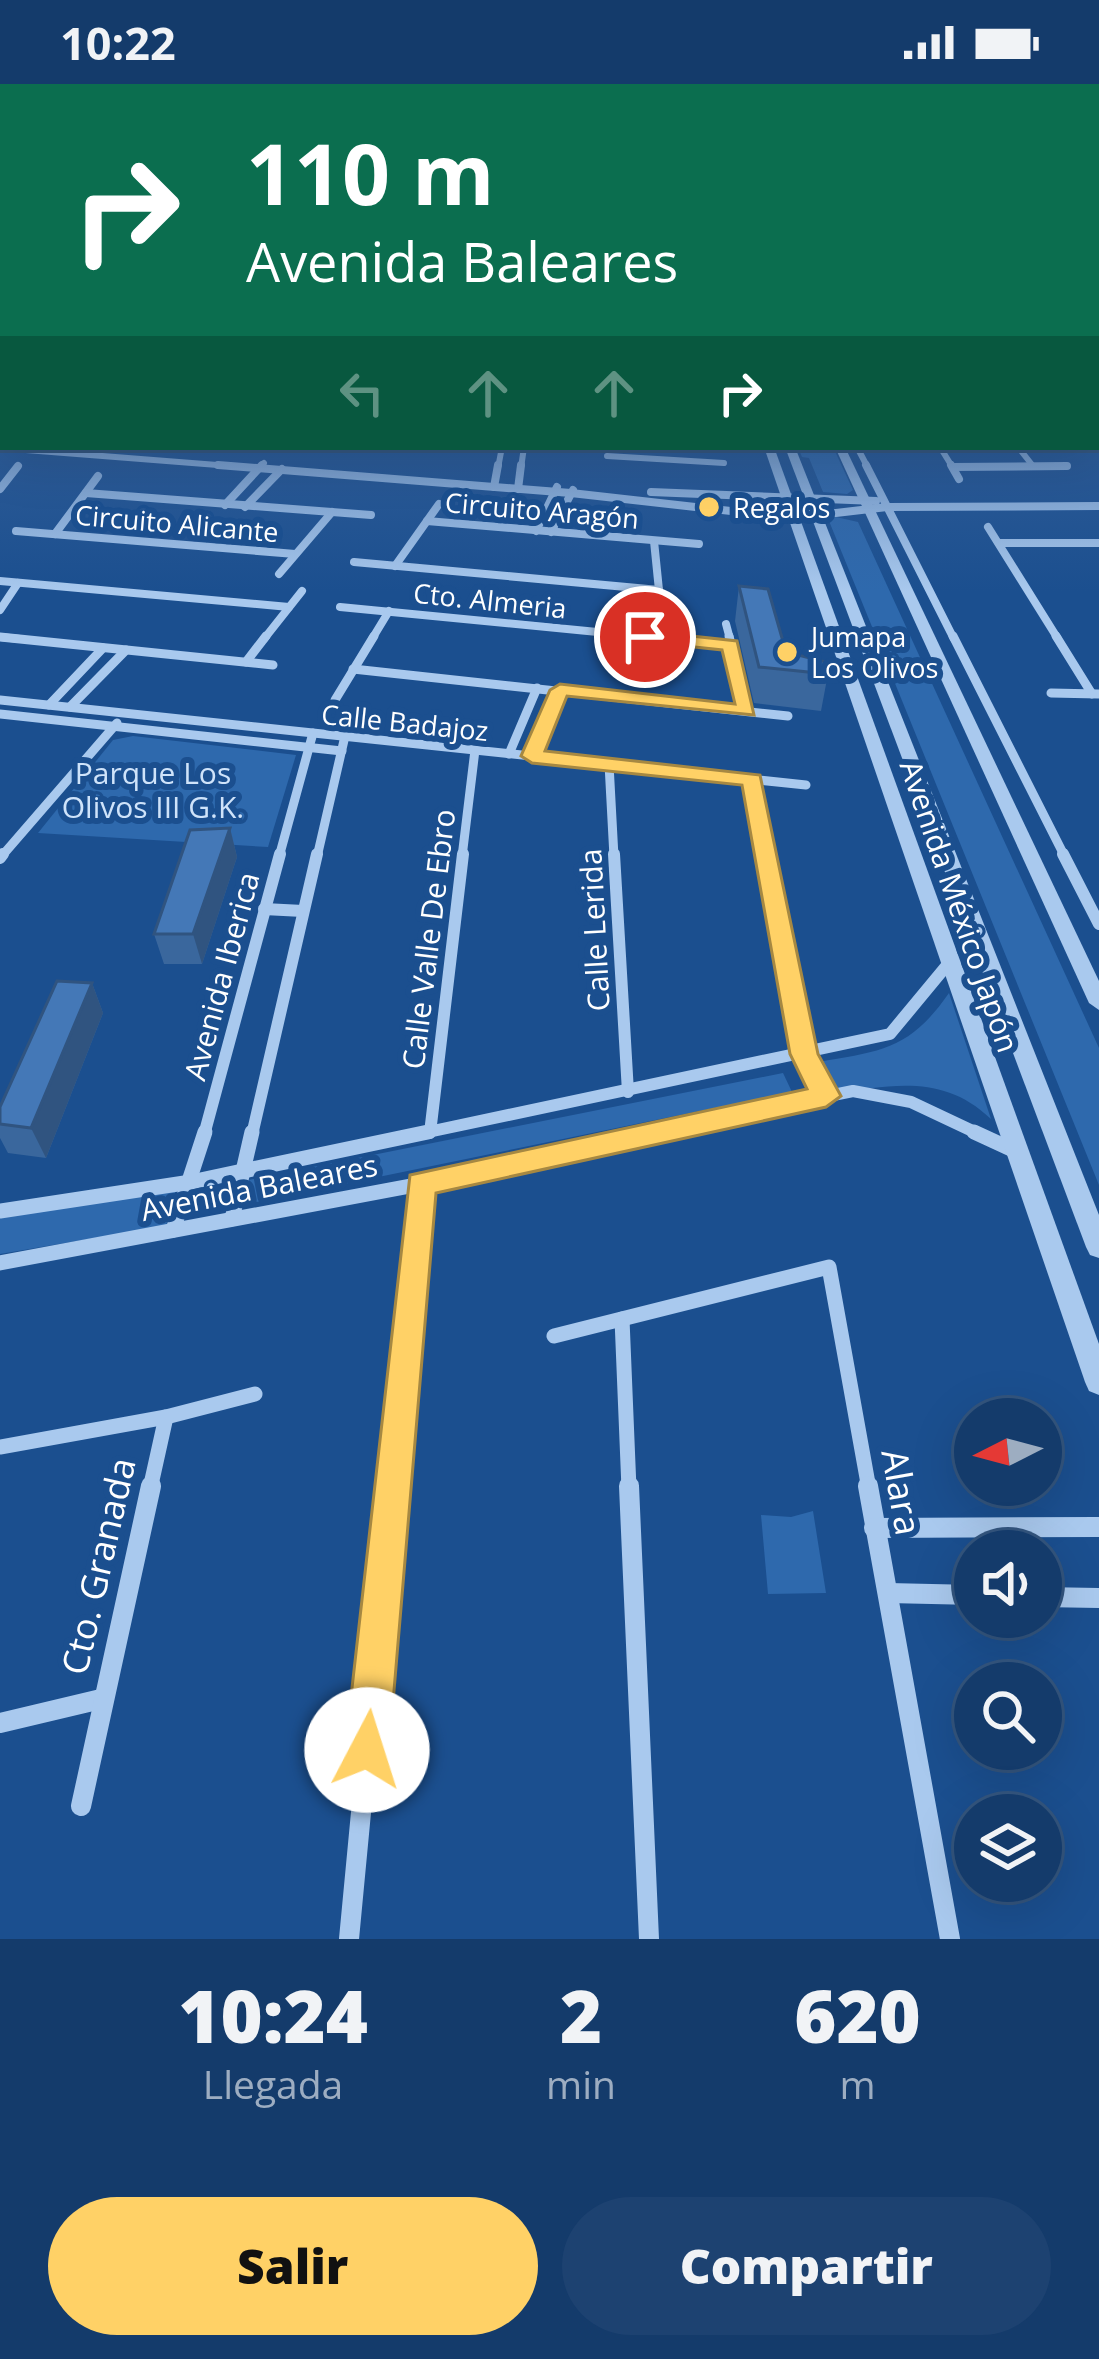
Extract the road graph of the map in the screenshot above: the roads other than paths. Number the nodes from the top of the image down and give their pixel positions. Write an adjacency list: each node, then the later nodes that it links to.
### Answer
1 (76, 450): 11 (street)
2 (502, 450): 25 (street)
3 (524, 450): 26 (street)
4 (688, 450): 14 (street)
5 (770, 450): 37 (street, Avenida México Japón)
6 (791, 450): 36 (street, Avenida México Japón)
7 (842, 450): 34 (street)
8 (858, 450): 34 (street)
9 (942, 450): 21 (street)
10 (1020, 450): 18 (street)
11 (121, 451): 12 (street)
12 (142, 453): 16 (street)
13 (607, 456): 14 (street)
14 (690, 462): 15 (street)
15 (724, 463)
16 (262, 465): 20 (street); 33 (street)
17 (18, 466): 23 (street)
18 (1033, 466): 19 (street); 21 (street)
19 (1067, 466)
20 (283, 467): 25 (street); 35 (street)
21 (952, 467): 24 (street)
22 (98, 476): 30 (street, Circuito Alicante)
23 (4, 479): 28 (street)
24 (959, 479)
25 (496, 483): 26 (street)
26 (519, 486): 27 (street)
27 (556, 489): 29 (street); 42 (street)
28 (0, 490)
29 (573, 490): 37 (street); 37 (street); 44 (street)
30 (86, 494): 33 (street, Circuito Alicante); 45 (street, Circuito Alicante)
31 (1099, 503): 34 (street)
32 (439, 504): 40 (street, Circuito Aragón)
33 (226, 505): 35 (street, Circuito Alicante)
34 (876, 505): 36 (street); 36 (street); 101 (street); 103 (street)
35 (245, 507): 38 (street, Circuito Alicante)
36 (814, 509): 37 (street); 37 (street); 64 (street, Avenida México Japón)
37 (790, 510): 63 (street, Avenida México Japón)
38 (332, 512): 39 (street, Circuito Alicante); 50 (street, Circuito Alicante)
39 (371, 515)
40 (427, 521): 42 (street, Circuito Aragón); 52 (street, Circuito Aragón)
41 (988, 527): 47 (street)
42 (536, 530): 44 (street, Circuito Aragón)
43 (16, 531): 45 (street, Circuito Alicante)
44 (551, 532): 46 (street, Circuito Aragón)
45 (55, 534): 50 (street, Circuito Alicante)
46 (654, 541): 48 (street, Circuito Aragón); 56 (street, Circuito Aragón)
47 (999, 543): 49 (street); 76 (street)
48 (699, 544)
49 (1098, 545)
50 (296, 554): 53 (street, Circuito Alicante)
51 (354, 562): 52 (street)
52 (395, 566): 56 (street)
53 (279, 574)
54 (0, 581): 55 (street)
55 (18, 583): 58 (street); 60 (street)
56 (658, 590): 61 (street, Circuito Aragón)
57 (302, 591): 58 (street)
58 (290, 607): 70 (street)
59 (340, 607): 62 (street, Cto. Almeria)
60 (0, 610)
61 (661, 610)
62 (389, 611): 67 (street, Cto. Almeria); 72 (street, Cto. Almeria)
63 (829, 622): 64 (street); 94 (street, Avenida México Japón)
64 (857, 622): 95 (street, Avenida México Japón)
65 (725, 624): 67 (street)
66 (0, 637): 68 (street)
67 (730, 645): 81 (street)
68 (103, 648): 69 (street); 79 (street)
69 (126, 650): 70 (street); 80 (street)
70 (246, 662): 71 (street)
71 (273, 664)
72 (353, 669): 73 (street); 78 (street, Cto. Almeria)
73 (537, 688): 74 (street); 91 (street)
74 (560, 690): 81 (street); 92 (street)
75 (1051, 693): 76 (street)
76 (1095, 694)
77 (0, 700): 79 (street, Calle Badajoz)
78 (334, 700)
79 (49, 705): 80 (street, Calle Badajoz)
80 (70, 707): 82 (street, Calle Badajoz)
81 (747, 711): 84 (street)
82 (125, 713): 85 (street); 86 (street, Calle Badajoz)
83 (0, 715): 85 (street, Calle Badajoz)
84 (788, 716)
85 (114, 727): 88 (street, Calle Badajoz); 98 (street)
86 (314, 733): 87 (street, Calle Badajoz); 88 (street, Avenida Iberica)
87 (345, 736): 89 (street, Calle Badajoz); 90 (street, Avenida Iberica)
88 (307, 750): 90 (street, Calle Badajoz); 99 (street, Avenida Iberica)
89 (475, 750): 91 (street, Calle Badajoz); 107 (street, Calle Valle De Ebro)
90 (342, 751): 100 (street, Avenida Iberica)
91 (509, 754): 92 (street, Calle Badajoz)
92 (532, 756): 93 (street, Calle Badajoz)
93 (609, 764): 96 (street, Calle Badajoz); 105 (street, Calle Lerida)
94 (881, 770): 95 (street); 102 (street, Avenida México Japón)
95 (913, 770): 115 (street, Avenida México Japón)
96 (752, 780): 97 (street, Calle Badajoz); 104 (street)
97 (806, 785)
98 (0, 858)
99 (264, 910): 100 (street); 110 (street, Avenida Iberica)
100 (303, 911): 109 (street, Avenida Iberica)
101 (1099, 924)
102 (949, 964): 104 (street, Avenida Baleares); 108 (street, Avenida México Japón)
103 (1099, 1003)
104 (804, 1054): 105 (street, Avenida Baleares); 106 (street)
105 (628, 1092): 107 (street, Avenida Baleares)
106 (826, 1096): 108 (street, Avenida Baleares); 111 (street, Avenida Baleares)
107 (430, 1133): 109 (street, Avenida Baleares)
108 (1013, 1150): 119 (street, Avenida México Japón)
109 (241, 1172): 110 (street, Avenida Baleares); 113 (street, Avenida Iberica)
110 (191, 1182): 112 (street, Avenida Baleares); 114 (street, Avenida Iberica)
111 (421, 1184): 113 (street, Avenida Baleares); 132 (street)
112 (0, 1211)
113 (232, 1219): 114 (street, Avenida Baleares)
114 (173, 1230): 116 (street, Avenida Baleares)
115 (1099, 1247)
116 (0, 1263)
117 (622, 1318): 118 (street, Alara); 124 (street, Alara); 133 (street)
118 (554, 1336)
119 (1099, 1382)
120 (255, 1394): 121 (street, Cto. Granada)
121 (166, 1417): 122 (street, Cto. Granada); 129 (street, Cto. Granada)
122 (0, 1448)
123 (1099, 1527): 124 (street)
124 (874, 1528): 125 (street, Alara)
125 (888, 1593): 126 (street); 134 (street, Alara)
126 (954, 1595)
127 (1062, 1597): 128 (street)
128 (1099, 1598)
129 (101, 1700): 130 (street, Cto. Granada); 131 (street)
130 (0, 1723)
131 (80, 1806)
132 (349, 1939)
133 (649, 1939)
134 (950, 1939)

